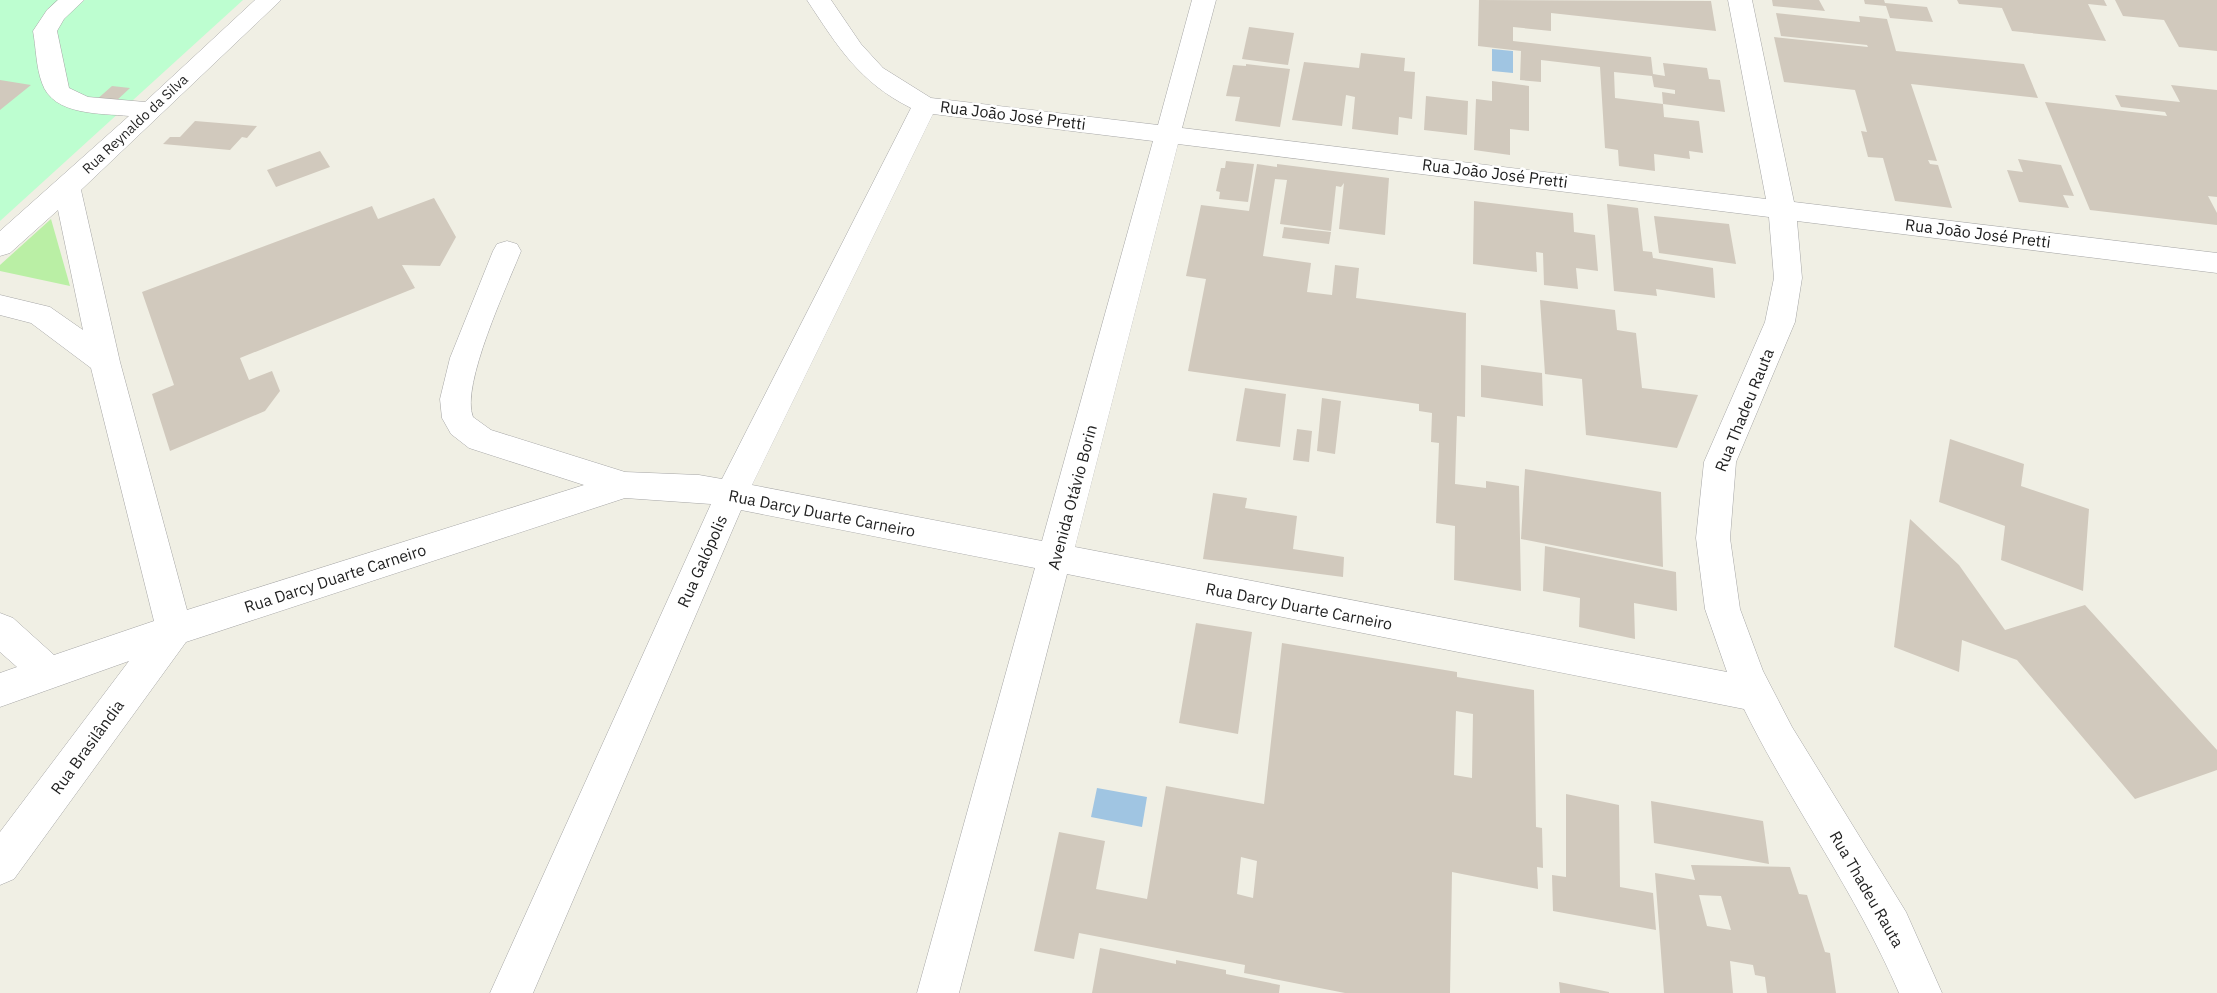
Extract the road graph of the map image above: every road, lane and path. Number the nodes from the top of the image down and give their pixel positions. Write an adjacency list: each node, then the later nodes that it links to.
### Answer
1 (72, 0): 7 (street)
2 (269, 0): 7 (street, Rua Reynaldo da Silva)
3 (819, 0): 6 (street, Rua João José Pretti)
4 (1204, 0): 8 (street, Avenida Otávio Borin)
5 (1740, 0): 10 (street, Rua Thadeu Rauta)
6 (925, 105): 8 (street, Rua João José Pretti); 17 (street, Rua Galópolis)
7 (150, 110): 9 (street, Rua Reynaldo da Silva)
8 (1170, 133): 10 (street, Rua João José Pretti); 18 (street, Avenida Otávio Borin)
9 (67, 188): 11 (street, Rua Reynaldo da Silva); 15 (street)
10 (1782, 209): 13 (street, Rua João José Pretti); 23 (street, Rua Thadeu Rauta)
11 (0, 246)
12 (507, 251): 16 (street)
13 (2217, 263)
14 (0, 305): 15 (street)
15 (105, 362): 20 (street)
16 (625, 485): 17 (street, Rua Darcy Duarte Carneiro); 20 (street, Rua Darcy Duarte Carneiro)
17 (731, 495): 18 (street, Rua Darcy Duarte Carneiro); 25 (street, Rua Galópolis)
18 (1055, 559): 23 (street, Rua Darcy Duarte Carneiro); 26 (street, Avenida Otávio Borin)
19 (0, 629): 21 (street)
20 (174, 630): 21 (street, Rua Darcy Duarte Carneiro); 24 (street, Rua Brasilândia)
21 (49, 673): 22 (street, Rua Darcy Duarte Carneiro)
22 (0, 690)
23 (1754, 694): 27 (street, Rua Thadeu Rauta)
24 (0, 865)
25 (512, 993)
26 (938, 993)
27 (1921, 993)

